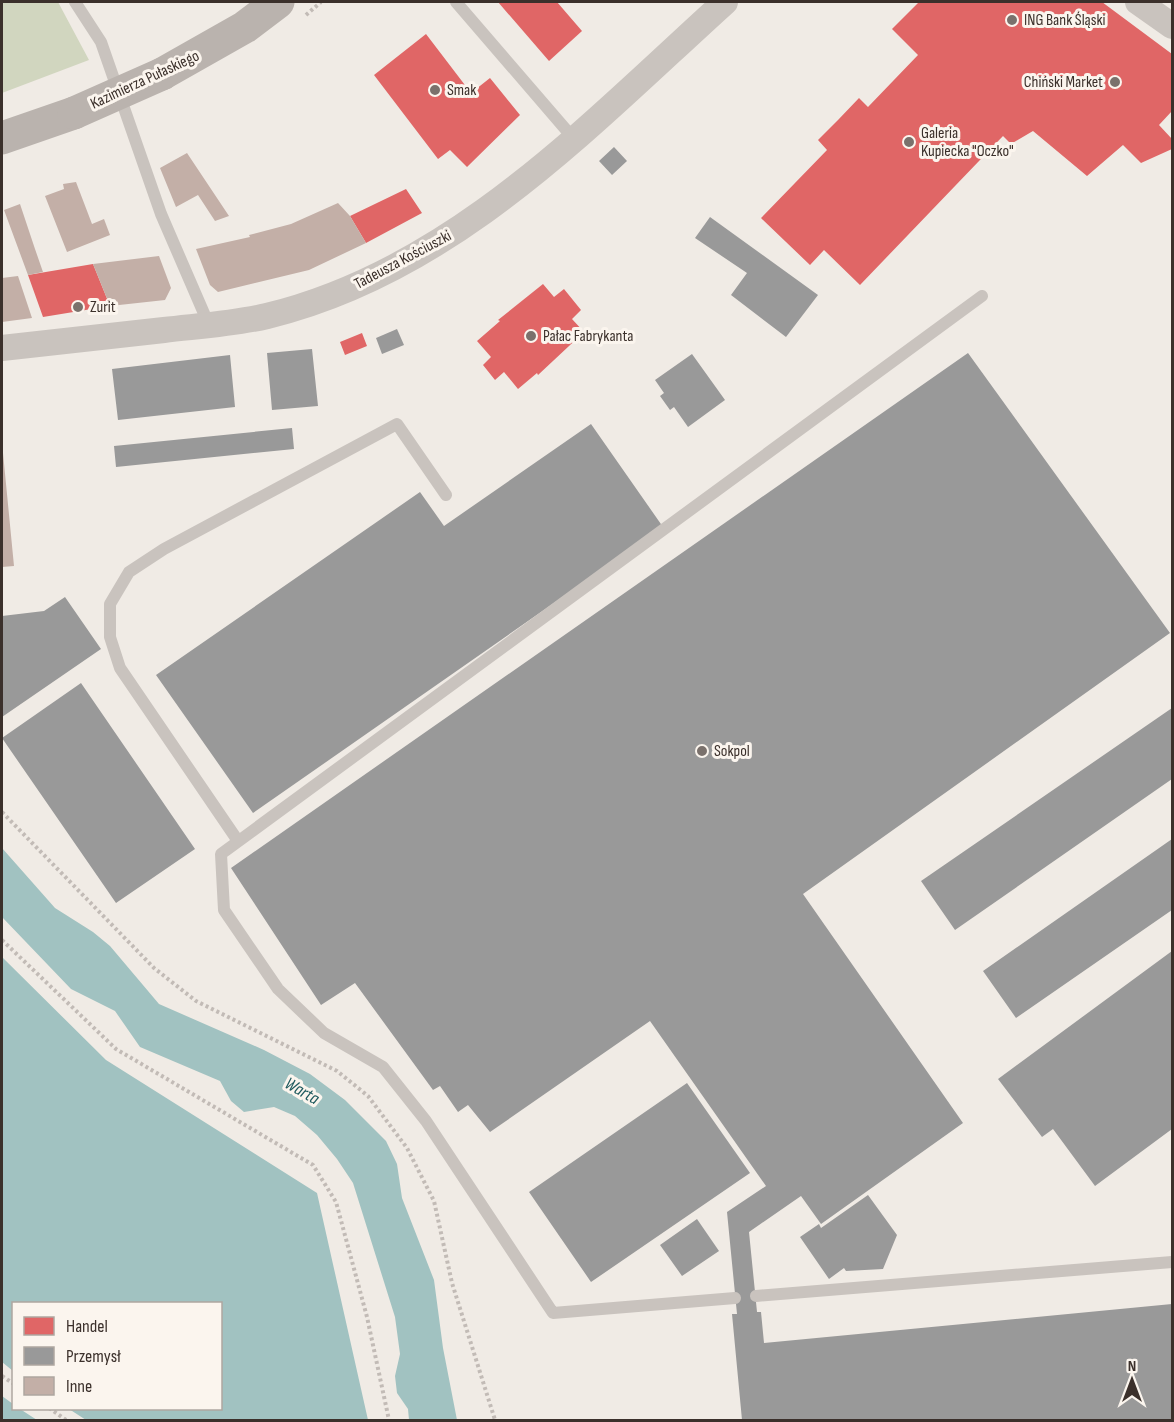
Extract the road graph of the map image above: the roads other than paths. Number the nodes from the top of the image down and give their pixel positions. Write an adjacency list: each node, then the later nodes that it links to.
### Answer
1 (75, 2): 10 (lane)
2 (278, 2): 7 (main road, Kazimierza Pułaskiego, bridge)
3 (456, 2): 8 (lane)
4 (725, 2): 8 (street, Tadeusza Kościuszki)
5 (1138, 2): 6 (street)
6 (1173, 26)
7 (2, 138)
8 (574, 139): 10 (street, Tadeusza Kościuszki)
9 (982, 296): 13 (lane)
10 (208, 325): 11 (street, Tadeusza Kościuszki)
11 (2, 348)
12 (446, 495): 13 (lane)
13 (238, 841): 16 (lane)
14 (1173, 1262): 15 (lane)
15 (756, 1296)
16 (735, 1298)

